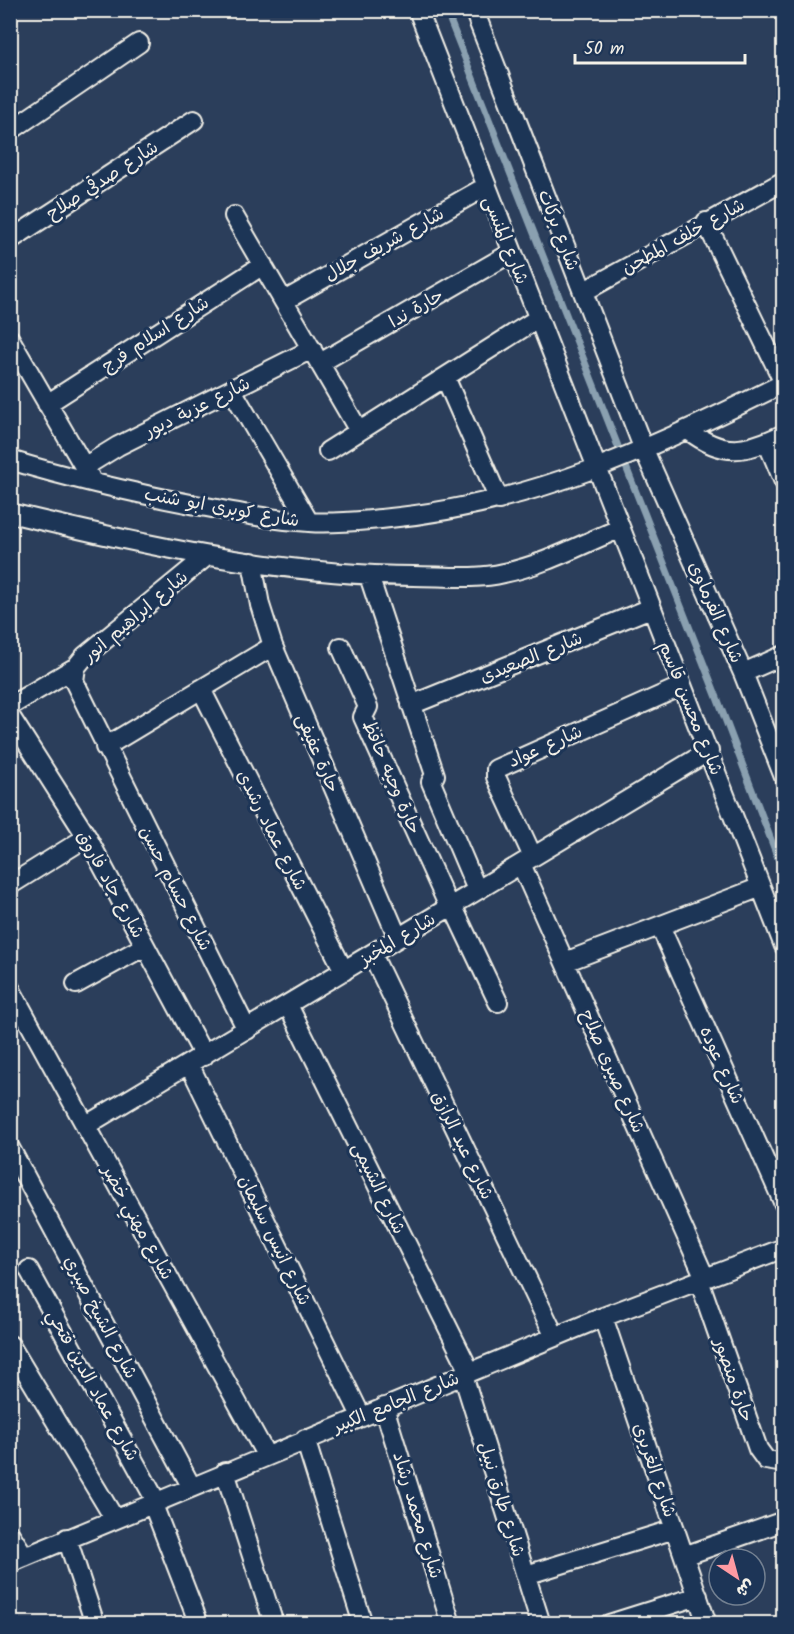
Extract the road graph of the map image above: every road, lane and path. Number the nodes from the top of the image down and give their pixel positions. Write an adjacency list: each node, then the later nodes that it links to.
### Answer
1 (418, 10): 7 (street, شارع المنسى)
2 (474, 10): 13 (street, شارع بركات)
3 (139, 43): 5 (street)
4 (194, 120): 10 (street, شارع صدقي صلاح)
5 (10, 132)
6 (783, 181): 9 (street, شارع خلف المطحن)
7 (485, 187): 11 (street, شارع المنسى); 14 (street, شارع شريف جلال)
8 (234, 216): 12 (street)
9 (706, 222): 13 (street, شارع خلف المطحن); 19 (street)
10 (10, 240)
11 (511, 253): 15 (street, شارع المنسى); 17 (street, حارة ندا)
12 (263, 265): 14 (street); 21 (street, شارع اسلام فرج)
13 (583, 292): 25 (street, شارع بركات)
14 (284, 301): 17 (street)
15 (537, 319): 18 (street); 28 (street, شارع المنسى)
16 (10, 339): 21 (street)
17 (316, 356): 20 (street, شارع عزبة دبور); 23 (street)
18 (444, 377): 23 (street); 31 (street)
19 (783, 382): 22 (street, شارع كوبرى ابو شنب)
20 (232, 390): 29 (street, شارع عزبة دبور); 33 (street)
21 (47, 404): 29 (street)
22 (688, 430): 24 (street); 25 (street, شارع كوبرى ابو شنب)
23 (359, 431): 26 (street)
24 (775, 438): 30 (street)
25 (644, 450): 28 (street, شارع كوبرى ابو شنب); 43 (street, شارع الفرماوى)
26 (328, 451)
27 (10, 460): 29 (street, شارع كوبرى ابو شنب)
28 (596, 470): 31 (street, شارع كوبرى ابو شنب); 34 (street, شارع محسن قاسم)
29 (89, 475): 33 (street, شارع كوبرى ابو شنب)
30 (783, 482)
31 (499, 500): 33 (street, شارع كوبرى ابو شنب)
32 (10, 513): 35 (street)
33 (309, 522)
34 (619, 529): 37 (street); 38 (street, شارع محسن قاسم)
35 (207, 556): 36 (street); 42 (street, شارع ابراهيم انور)
36 (252, 562): 37 (street); 39 (street, حارة عفيفى)
37 (369, 576): 46 (street)
38 (651, 608): 44 (street, شارع محسن قاسم); 46 (street, شارع الصعيدى)
39 (273, 646): 45 (street); 59 (street, حارة عفيفى)
40 (341, 647): 57 (street, حارة وجيه حافظ)
41 (783, 655): 43 (street)
42 (76, 667): 47 (street); 49 (street, شارع ابراهيم انور)
43 (743, 673): 51 (street, شارع الفرماوى)
44 (682, 686): 50 (street, شارع محسن قاسم); 53 (street, شارع عواد)
45 (201, 689): 49 (street); 64 (street, شارع عماد رشدى)
46 (411, 705): 56 (street)
47 (10, 706)
48 (10, 716): 52 (street, شارع جاد فاروق)
49 (105, 747): 69 (street, شارع حسام حسن)
50 (708, 751): 53 (street, شارع المخبز); 55 (street, شارع محسن قاسم)
51 (783, 777)
52 (87, 837): 54 (street); 60 (street, شارع جاد فاروق)
53 (527, 861): 56 (street, شارع المخبز); 63 (street, شارع صبرى صلاح)
54 (14, 876)
55 (761, 887): 58 (street); 61 (street, شارع محسن قاسم)
56 (477, 890): 57 (street, شارع المخبز)
57 (451, 906): 59 (street, شارع المخبز); 67 (street)
58 (660, 926): 63 (street); 73 (street, شارع عوده)
59 (398, 938): 62 (street, شارع المخبز)
60 (145, 946): 65 (street); 70 (street, شارع جاد فاروق)
61 (783, 946)
62 (372, 954): 64 (street, شارع المخبز); 78 (street, شارع عبد الرازق)
63 (565, 962): 76 (street, شارع صبرى صلاح)
64 (344, 971): 68 (street, شارع المخبز)
65 (76, 984)
66 (13, 998): 71 (street, شارع مهني خضر)
67 (498, 1002)
68 (288, 1005): 69 (street, شارع المخبز); 80 (street, شارع الشيمى)
69 (247, 1030): 70 (street, شارع المخبز)
70 (196, 1060): 71 (street, شارع المخبز); 82 (street, شارع انيس سليمان)
71 (85, 1125): 84 (street, شارع مهني خضر)
72 (10, 1148): 87 (street, شارع الشيخ صبري)
73 (783, 1204)
74 (783, 1248): 76 (street, شارع الجامع الكبير)
75 (29, 1270): 88 (street, شارع عماد الدين فتحي)
76 (702, 1279): 77 (street, شارع الجامع الكبير); 85 (street, حارة منصور)
77 (603, 1317): 78 (street, شارع الجامع الكبير); 91 (street, شارع الغريرى)
78 (555, 1337): 80 (street, شارع الجامع الكبير)
79 (10, 1345): 89 (street)
80 (466, 1373): 81 (street, شارع الجامع الكبير); 96 (street, شارع طارق نبيل)
81 (384, 1407): 82 (street, شارع الجامع الكبير); 103 (street, شارع محمد رشاد)
82 (361, 1416): 83 (street, شارع الجامع الكبير)
83 (305, 1439): 84 (street, شارع الجامع الكبير); 102 (street)
84 (266, 1455): 86 (street, شارع الجامع الكبير)
85 (783, 1463)
86 (225, 1472): 87 (street, شارع الجامع الكبير); 101 (street)
87 (191, 1486): 88 (street, شارع الجامع الكبير)
88 (154, 1501): 89 (street, شارع الجامع الكبير); 100 (street, شارع عماد الدين فتحي)
89 (114, 1518): 93 (street, شارع الجامع الكبير)
90 (783, 1521): 94 (street)
91 (675, 1529): 94 (street, شارع الغريرى); 96 (street)
92 (10, 1534): 95 (street)
93 (67, 1538): 95 (street, شارع الجامع الكبير); 99 (street)
94 (684, 1556): 97 (street, شارع الغريرى)
95 (18, 1560)
96 (526, 1575): 104 (street, شارع طارق نبيل)
97 (698, 1596): 98 (street); 106 (street, شارع الغريرى)
98 (632, 1620): 105 (street)
99 (95, 1623)
100 (199, 1623)
101 (274, 1623)
102 (363, 1623)
103 (451, 1623)
104 (541, 1623)
105 (609, 1623)
106 (707, 1623)

